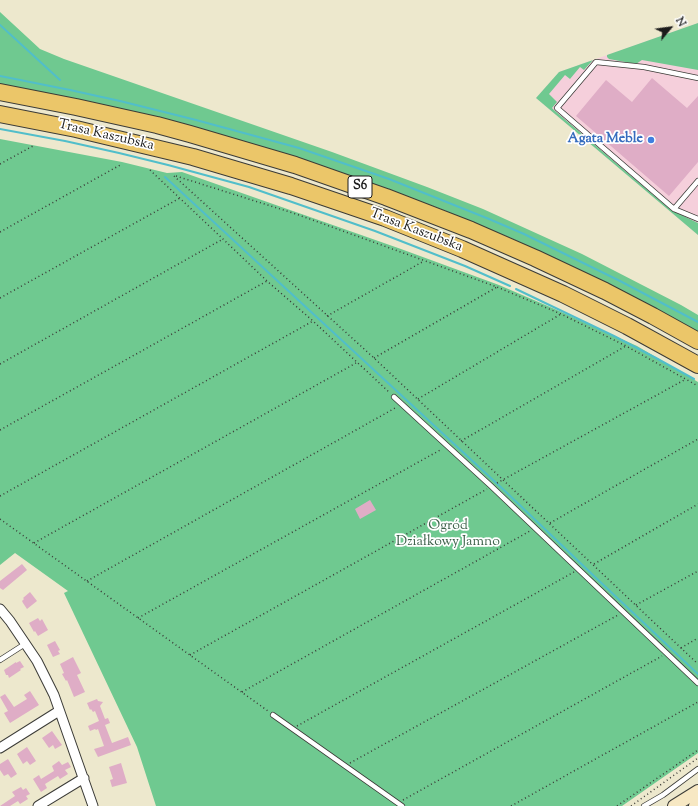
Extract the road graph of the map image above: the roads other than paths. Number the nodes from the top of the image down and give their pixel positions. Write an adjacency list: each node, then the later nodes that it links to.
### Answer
1 (698, 78): 5 (lane)
2 (0, 92): 7 (highway, Trasa Kaszubska / S6)
3 (0, 114): 8 (highway, Trasa Kaszubska / S6)
4 (698, 181): 5 (lane)
5 (674, 209): 6 (lane)
6 (698, 219)
7 (698, 341)
8 (698, 365)
9 (394, 397): 13 (lane)
10 (0, 609): 11 (street)
11 (26, 644): 12 (lane); 14 (street)
12 (0, 660)
13 (698, 683)
14 (59, 711): 16 (street); 18 (street)
15 (273, 715): 20 (lane)
16 (0, 748)
17 (698, 769): 24 (lane)
18 (84, 778): 22 (street); 23 (street)
19 (698, 791): 25 (main road)
20 (400, 804)
21 (698, 804): 26 (main road)
22 (38, 806)
23 (93, 806)
24 (644, 806)
25 (674, 806)
26 (695, 806)

